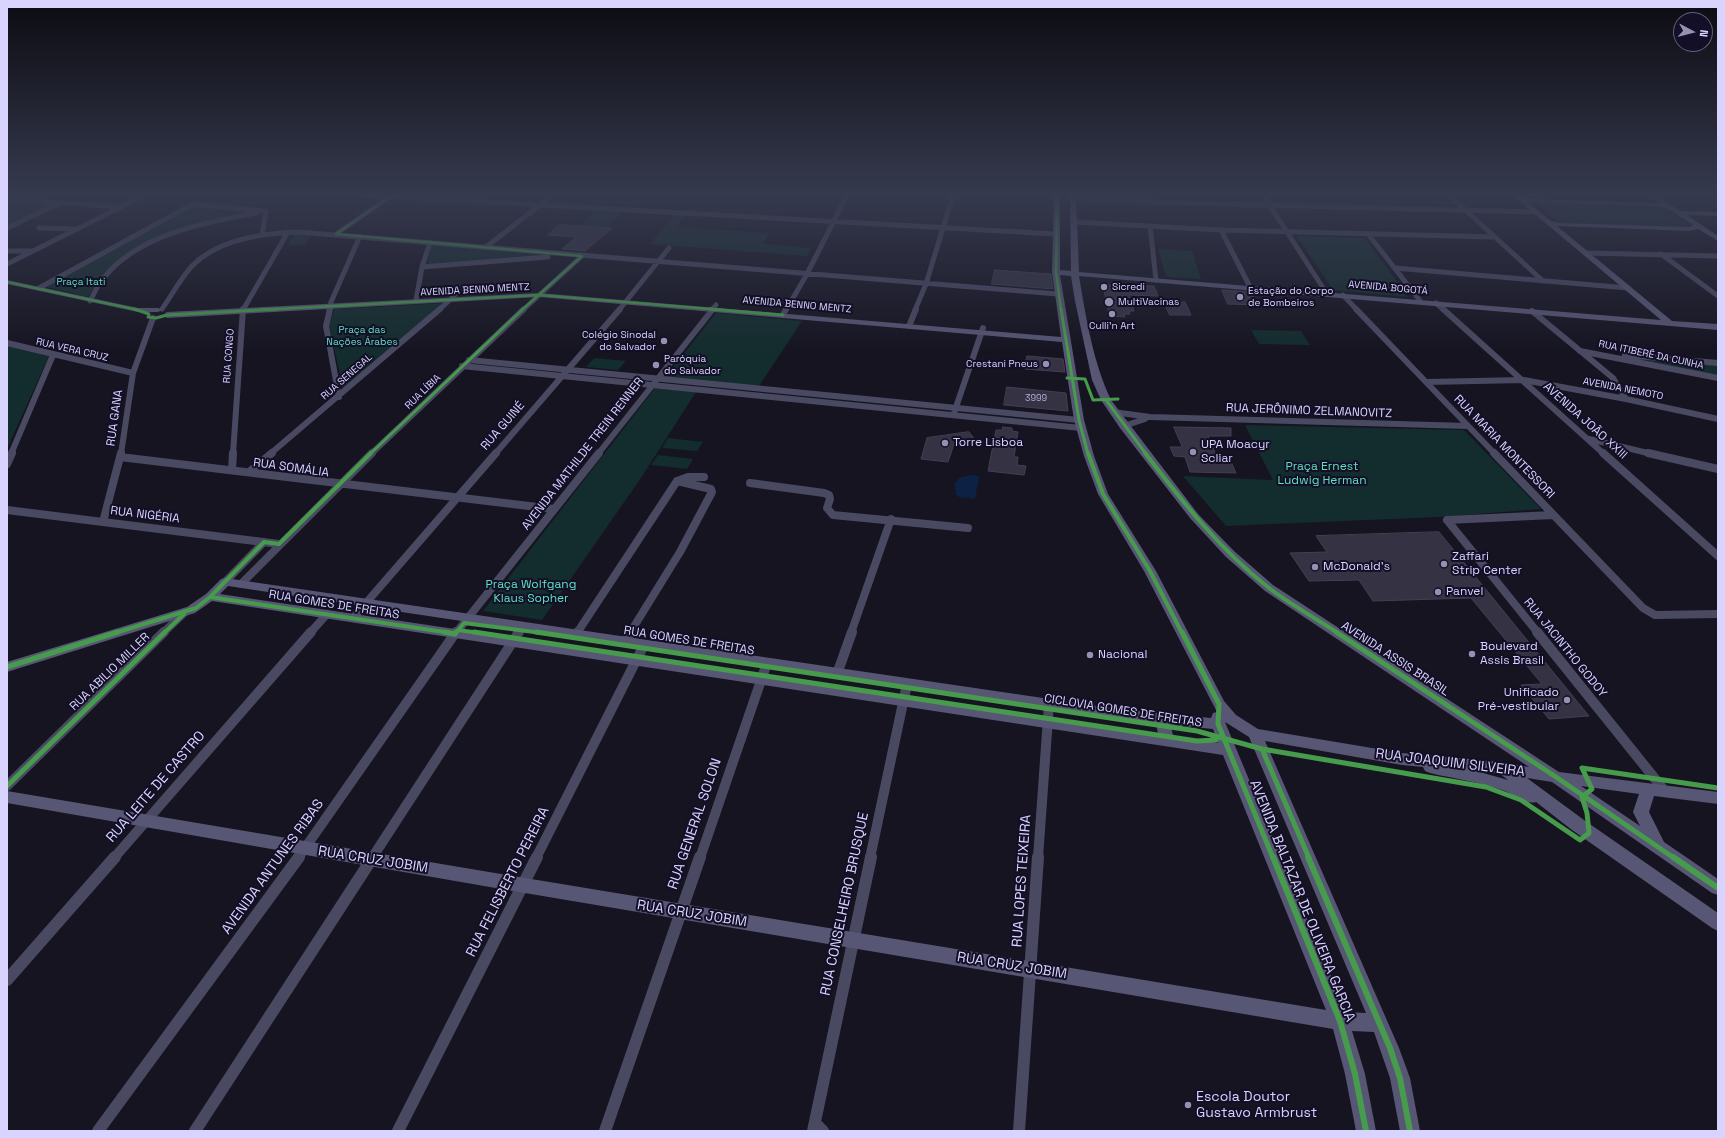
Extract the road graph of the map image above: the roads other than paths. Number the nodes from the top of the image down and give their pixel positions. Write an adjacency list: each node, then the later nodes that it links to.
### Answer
1 (38, 248): 21 (street)
2 (113, 248): 38 (street)
3 (141, 248): 49 (street)
4 (219, 248): 57 (street)
5 (279, 248): 54 (street, RUA CONGO)
6 (355, 248): 52 (street)
7 (428, 248): 29 (street)
8 (498, 248): 24 (street)
9 (669, 248): 27 (street, RUA GUINÉ)
10 (820, 248): 33 (street)
11 (938, 248): 37 (street)
12 (1056, 248): 31 (street)
13 (1075, 248): 32 (street, AVENIDA ASSIS BRASIL)
14 (1152, 248): 34 (street)
15 (1230, 248): 39 (street)
16 (1297, 248): 43 (street)
17 (1379, 248): 30 (street)
18 (1507, 248): 35 (street)
19 (1579, 248): 22 (street)
20 (7, 251): 21 (street)
21 (32, 251): 28 (street)
22 (1585, 253): 23 (street); 40 (street)
23 (1661, 254): 26 (street); 46 (street)
24 (570, 255): 25 (street); 29 (street)
25 (582, 256): 27 (street); 41 (street, RUA LÍBIA)
26 (1718, 256)
27 (658, 262): 33 (street); 48 (street, RUA GUINÉ)
28 (7, 264)
29 (422, 267): 47 (street)
30 (1394, 268): 35 (street); 50 (street)
31 (1056, 272): 32 (street, AVENIDA BOGOTÁ); 42 (street)
32 (1075, 273): 34 (street, AVENIDA BOGOTÁ); 85 (street, AVENIDA ASSIS BRASIL)
33 (807, 274): 37 (street); 58 (street)
34 (1156, 280): 39 (street, AVENIDA BOGOTÁ)
35 (1543, 281): 40 (street)
36 (7, 282): 38 (street, AVENIDA BENNO MENTZ)
37 (926, 284): 42 (street); 61 (street)
38 (39, 288): 49 (street, AVENIDA BENNO MENTZ)
39 (1250, 288): 43 (street, AVENIDA BOGOTÁ)
40 (1628, 288): 60 (street)
41 (541, 292): 45 (street, AVENIDA BENNO MENTZ); 48 (street, AVENIDA BENNO MENTZ); 69 (street, RUA LÍBIA)
42 (1058, 294): 64 (street)
43 (1327, 294): 44 (street, AVENIDA BOGOTÁ)
44 (1343, 295): 50 (street, AVENIDA BOGOTÁ); 78 (street, RUA MARIA MONTESSORI)
45 (454, 296): 47 (street, AVENIDA BENNO MENTZ); 81 (street, RUA SENEGAL)
46 (1718, 296)
47 (417, 299): 52 (street, AVENIDA BENNO MENTZ)
48 (628, 299): 53 (street, AVENIDA BENNO MENTZ); 72 (street, RUA GUINÉ)
49 (90, 300): 55 (street, AVENIDA BENNO MENTZ)
50 (1421, 302): 51 (street, AVENIDA BOGOTÁ)
51 (1436, 303): 56 (street, AVENIDA BOGOTÁ); 77 (street, AVENIDA JOÃO XXIII)
52 (330, 304): 54 (street, AVENIDA BENNO MENTZ); 81 (street)
53 (715, 307): 58 (street, AVENIDA BENNO MENTZ); 75 (street, AVENIDA MATHILDE TREIN RENNER)
54 (243, 309): 57 (street, AVENIDA BENNO MENTZ); 98 (street, RUA CONGO)
55 (138, 310): 57 (street, AVENIDA BENNO MENTZ); 59 (street, AVENIDA BENNO MENTZ)
56 (1532, 311): 60 (street, AVENIDA BOGOTÁ); 66 (street)
57 (164, 312): 59 (street)
58 (784, 313): 61 (street, AVENIDA BENNO MENTZ)
59 (151, 316): 73 (street, RUA GANA)
60 (1670, 323): 62 (street, AVENIDA BOGOTÁ)
61 (910, 324): 63 (street, AVENIDA BENNO MENTZ)
62 (1718, 327)
63 (982, 330): 64 (street, AVENIDA BENNO MENTZ); 84 (street)
64 (1064, 337): 91 (street)
65 (7, 343): 68 (street, RUA VERA CRUZ)
66 (1580, 351): 67 (street, RUA ITIBERÊ DA CUNHA); 82 (street)
67 (1588, 352): 70 (street); 76 (street, RUA ITIBERÊ DA CUNHA)
68 (53, 355): 73 (street, RUA VERA CRUZ); 96 (street)
69 (468, 360): 71 (street, RUA LÍBIA); 72 (street)
70 (1718, 363)
71 (462, 366): 74 (street); 103 (street, RUA LÍBIA)
72 (568, 369): 74 (street, RUA GUINÉ); 75 (street)
73 (133, 373): 95 (street, RUA GANA)
74 (563, 375): 79 (street); 104 (street, RUA GUINÉ)
75 (657, 378): 79 (street, AVENIDA MATHILDE TREIN RENNER); 80 (street)
76 (1718, 378)
77 (1524, 380): 78 (street, AVENIDA NEMOTO); 82 (street, AVENIDA NEMOTO); 94 (street, AVENIDA JOÃO XXIII)
78 (1426, 382): 93 (street, RUA MARIA MONTESSORI)
79 (651, 384): 83 (street); 105 (street, AVENIDA MATHILDE TREIN RENNER)
80 (804, 393): 83 (street); 84 (street)
81 (339, 397): 99 (street, RUA SENEGAL)
82 (1626, 399): 89 (street, AVENIDA NEMOTO)
83 (800, 400): 87 (street)
84 (956, 408): 86 (street); 87 (street)
85 (1114, 412): 88 (street, RUA JERÔNIMO ZELMANOVITZ); 92 (street, AVENIDA ASSIS BRASIL)
86 (1018, 414): 90 (street); 91 (street)
87 (953, 415): 90 (street)
88 (1150, 417): 92 (street, RUA JERÔNIMO ZELMANOVITZ); 93 (street, RUA JERÔNIMO ZELMANOVITZ)
89 (1718, 419)
90 (1017, 422): 91 (street)
91 (1080, 424): 137 (street)
92 (1124, 426): 146 (street, AVENIDA ASSIS BRASIL)
93 (1468, 426): 107 (street, RUA MARIA MONTESSORI)
94 (1589, 439): 97 (street); 113 (street, AVENIDA JOÃO XXIII)
95 (120, 457): 98 (street, RUA SOMÁLIA); 109 (street, RUA GANA)
96 (7, 464)
97 (1718, 469)
98 (232, 470): 99 (street, RUA SOMÁLIA)
99 (250, 472): 103 (street, RUA SOMÁLIA)
100 (704, 477): 101 (street)
101 (677, 481): 125 (street); 127 (street)
102 (750, 483): 108 (street)
103 (338, 484): 104 (street, RUA SOMÁLIA); 112 (street, RUA LÍBIA)
104 (458, 497): 105 (street, RUA SOMÁLIA); 117 (street, RUA GUINÉ)
105 (554, 509): 122 (street, AVENIDA MATHILDE TREIN RENNER)
106 (7, 510): 109 (street, RUA NIGÉRIA)
107 (1553, 515): 120 (street, RUA MARIA MONTESSORI); 148 (street, RUA JACINTHO GODOY)
108 (891, 519): 110 (street); 132 (street)
109 (103, 522): 111 (street, RUA NIGÉRIA)
110 (968, 528)
111 (264, 542): 112 (street, RUA NIGÉRIA); 114 (street, RUA ABILIO MILLER)
112 (280, 544): 115 (street, RUA LÍBIA)
113 (1718, 556)
114 (225, 582): 115 (street, RUA GOMES DE FREITAS); 116 (street, RUA ABILIO MILLER)
115 (241, 584): 117 (street, RUA GOMES DE FREITAS)
116 (210, 597): 118 (street, RUA ABILIO MILLER); 119 (street, RUA GOMES DE FREITAS)
117 (365, 604): 121 (street, RUA GUINÉ); 122 (street, RUA GOMES DE FREITAS)
118 (185, 612): 131 (street); 147 (street, RUA ABILIO MILLER)
119 (326, 614): 121 (street, RUA GOMES DE FREITAS); 151 (street, RUA LEITE DE CASTRO)
120 (1718, 614)
121 (353, 618): 124 (street, RUA GOMES DE FREITAS)
122 (468, 618): 123 (street, RUA GOMES DE FREITAS); 124 (street, AVENIDA ANTUNES RIBAS)
123 (522, 627): 125 (street, RUA GOMES DE FREITAS); 126 (street)
124 (455, 634): 126 (street, RUA GOMES DE FREITAS); 154 (street, AVENIDA ANTUNES RIBAS)
125 (576, 635): 127 (street, RUA GOMES DE FREITAS)
126 (513, 642): 129 (street, RUA GOMES DE FREITAS); 155 (street)
127 (625, 642): 128 (street, RUA GOMES DE FREITAS)
128 (644, 645): 129 (street, RUA FELISBERTO PEREIRA); 130 (street, RUA GOMES DE FREITAS)
129 (636, 661): 133 (street, RUA GOMES DE FREITAS); 156 (street, RUA FELISBERTO PEREIRA)
130 (767, 663): 132 (street, RUA GOMES DE FREITAS); 133 (street, RUA GENERAL SOLON)
131 (7, 667)
132 (837, 674): 134 (street, RUA GOMES DE FREITAS)
133 (762, 680): 135 (street, RUA GOMES DE FREITAS); 158 (street, RUA GENERAL SOLON)
134 (907, 684): 135 (street, RUA CONSELHEIRO BRUSQUE); 136 (street, RUA GOMES DE FREITAS)
135 (902, 701): 139 (street, RUA GOMES DE FREITAS); 160 (street, RUA CONSELHEIRO BRUSQUE)
136 (1049, 704): 138 (street, RUA GOMES DE FREITAS); 139 (street, RUA LOPES TEIXEIRA)
137 (1219, 704): 140 (street, AVENIDA BALTAZAR DE OLIVEIRA GARCIA); 141 (street)
138 (1162, 718): 140 (street, RUA GOMES DE FREITAS); 142 (street)
139 (1048, 723): 142 (street, RUA GOMES DE FREITAS); 161 (street, RUA LOPES TEIXEIRA)
140 (1218, 724): 143 (street, AVENIDA BALTAZAR DE OLIVEIRA GARCIA)
141 (1255, 734): 144 (street, RUA JOAQUIM SILVEIRA); 164 (street, AVENIDA BALTAZAR DE OLIVEIRA GARCIA)
142 (1162, 740): 143 (street, RUA GOMES DE FREITAS)
143 (1228, 750): 163 (street, AVENIDA BALTAZAR DE OLIVEIRA GARCIA)
144 (1402, 759): 145 (street, RUA JOAQUIM SILVEIRA); 152 (street)
145 (1504, 768): 146 (street, RUA JOAQUIM SILVEIRA); 152 (street)
146 (1556, 777): 148 (street, RUA JOAQUIM SILVEIRA); 153 (street, AVENIDA ASSIS BRASIL)
147 (7, 786)
148 (1657, 789): 150 (street, RUA JOAQUIM SILVEIRA); 153 (street)
149 (7, 797): 151 (street, RUA CRUZ JOBIM)
150 (1718, 798)
151 (146, 822): 154 (street, RUA CRUZ JOBIM); 162 (street, RUA LEITE DE CASTRO)
152 (1578, 825): 159 (street)
153 (1659, 848): 157 (street, AVENIDA ASSIS BRASIL)
154 (304, 850): 155 (street, RUA CRUZ JOBIM); 166 (street, AVENIDA ANTUNES RIBAS)
155 (372, 859): 156 (street, RUA CRUZ JOBIM); 167 (street)
156 (523, 886): 158 (street, RUA CRUZ JOBIM); 168 (street, RUA FELISBERTO PEREIRA)
157 (1718, 888)
158 (680, 912): 160 (street, RUA CRUZ JOBIM); 169 (street, RUA GENERAL SOLON)
159 (1718, 923)
160 (853, 940): 161 (street, RUA CRUZ JOBIM); 165 (street, RUA CONSELHEIRO BRUSQUE)
161 (1031, 970): 163 (street, RUA CRUZ JOBIM); 170 (street, RUA LOPES TEIXEIRA)
162 (7, 980)
163 (1340, 1021): 164 (street, RUA CRUZ JOBIM); 171 (street, AVENIDA BALTAZAR DE OLIVEIRA GARCIA)
164 (1378, 1023): 172 (street, AVENIDA BALTAZAR DE OLIVEIRA GARCIA)
165 (817, 1128)
166 (98, 1131)
167 (195, 1131)
168 (398, 1131)
169 (605, 1131)
170 (1019, 1131)
171 (1366, 1131)
172 (1410, 1131)

